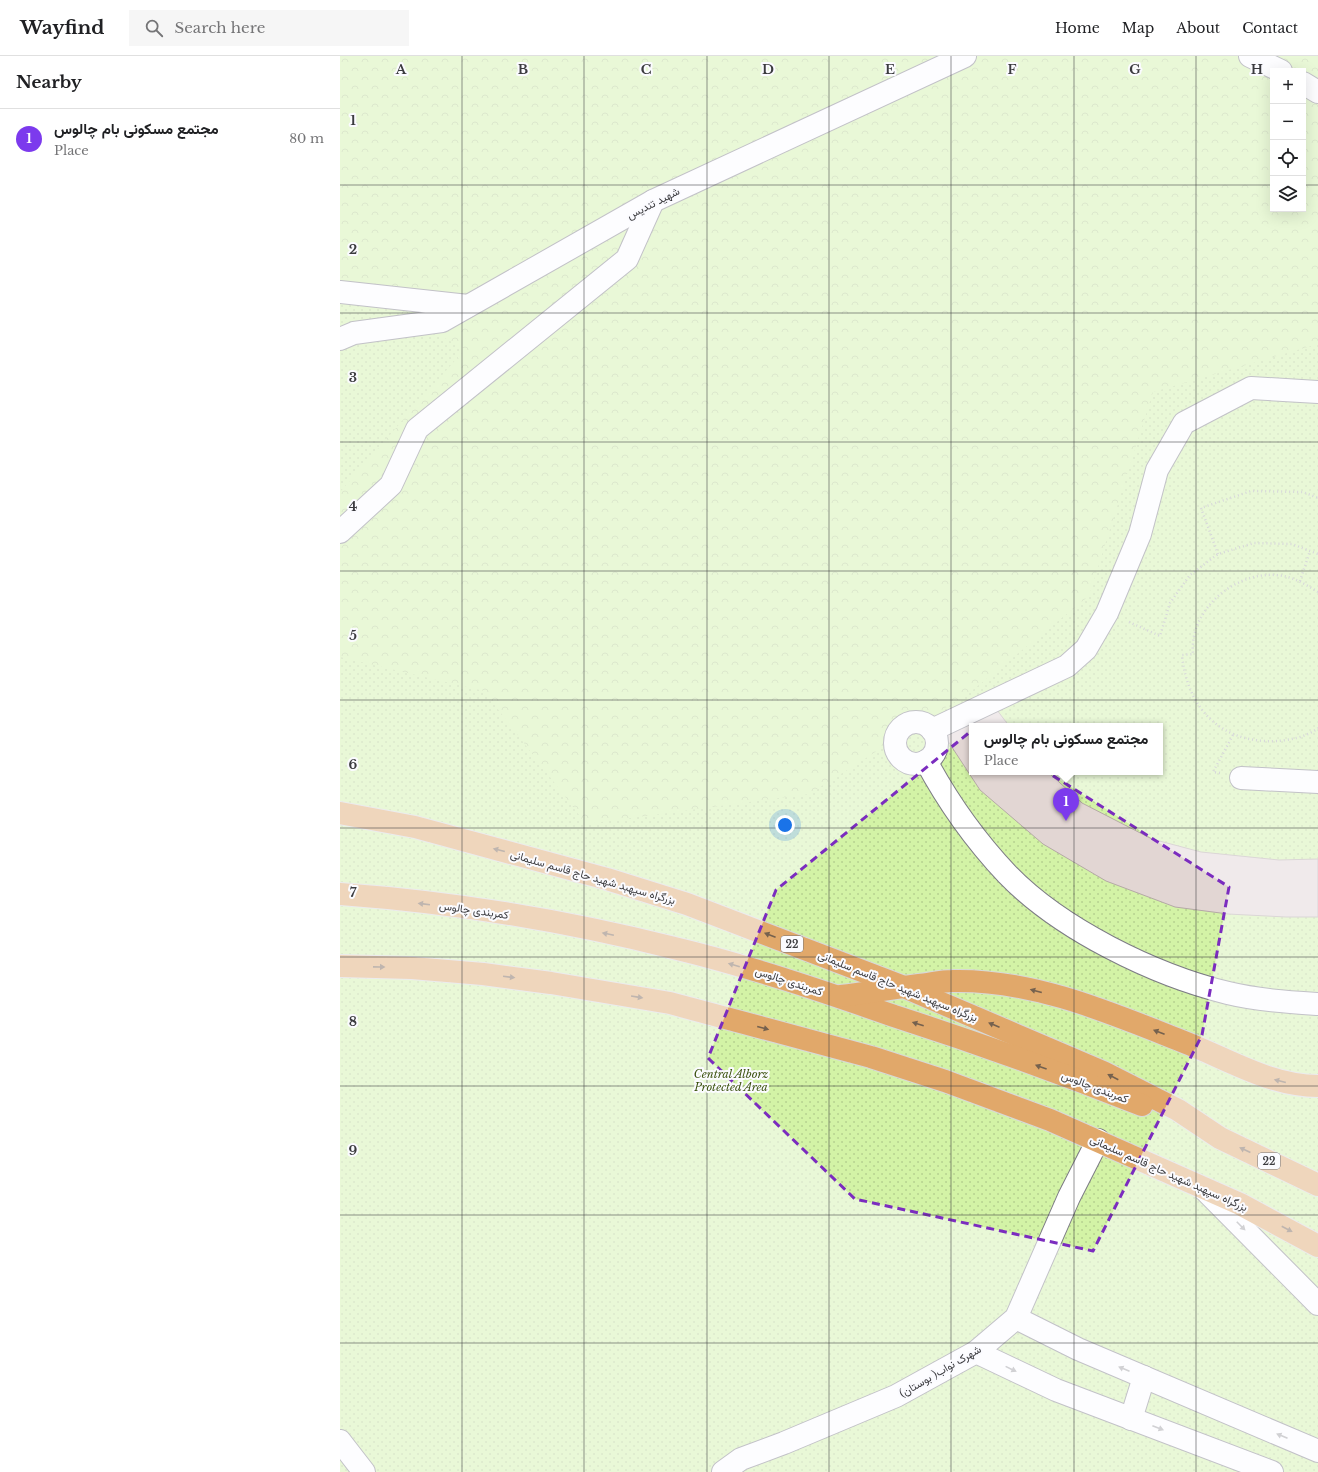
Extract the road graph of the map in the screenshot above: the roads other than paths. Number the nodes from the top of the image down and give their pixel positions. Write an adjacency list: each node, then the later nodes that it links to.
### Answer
1 (965, 56): 6 (street, شهید تندیس)
2 (1250, 56): 3 (street)
3 (1275, 68)
4 (1306, 85): 5 (street)
5 (1318, 92)
6 (653, 201): 8 (street, شهید تندیس); 11 (street)
7 (340, 292): 8 (street)
8 (468, 306): 9 (street, شهید تندیس)
9 (340, 339)
10 (1318, 392): 12 (street)
11 (340, 532)
12 (932, 730): 13 (street); 13 (street)
13 (926, 761): 21 (street)
14 (1241, 778): 15 (street)
15 (1318, 782)
16 (340, 813): 19 (highway, بزرگراه سپهبد شهید حاج قاسم سلیمانی / 22, one-way to 16)
17 (340, 894): 20 (highway, کمربندی چالوس, one-way to 17)
18 (340, 966): 24 (highway, بزرگراه سپهبد شهید حاج قاسم سلیمانی, one-way to 24)
19 (904, 987): 20 (highway); 22 (highway, one-way to 19); 23 (highway, بزرگراه سپهبد شهید حاج قاسم سلیمانی / 22, one-way to 19)
20 (838, 997): 23 (highway, کمربندی چالوس / 22, one-way to 20)
21 (1318, 1004)
22 (1318, 1086)
23 (1220, 1138): 25 (highway, بزرگراه سپهبد شهید حاج قاسم سلیمانی / 22, one-way to 23)
24 (1098, 1140): 26 (highway, بزرگراه سپهبد شهید حاج قاسم سلیمانی); 29 (street, شهرک نواب( بوستان))
25 (1318, 1185)
26 (1204, 1188): 27 (highway, بزرگراه سپهبد شهید حاج قاسم سلیمانی, one-way to 27); 28 (street, one-way to 28)
27 (1318, 1246)
28 (1318, 1304)
29 (1016, 1318): 30 (street, شهرک نواب( بوستان)); 31 (street, one-way to 29)
30 (976, 1352): 32 (street, one-way to 32); 36 (street, شهرک نواب( بوستان))
31 (1144, 1377): 32 (street); 34 (street, one-way to 31)
32 (1131, 1419): 37 (street, one-way to 37)
33 (340, 1441): 35 (street)
34 (1318, 1451)
35 (364, 1472)
36 (723, 1472)
37 (1272, 1472)

